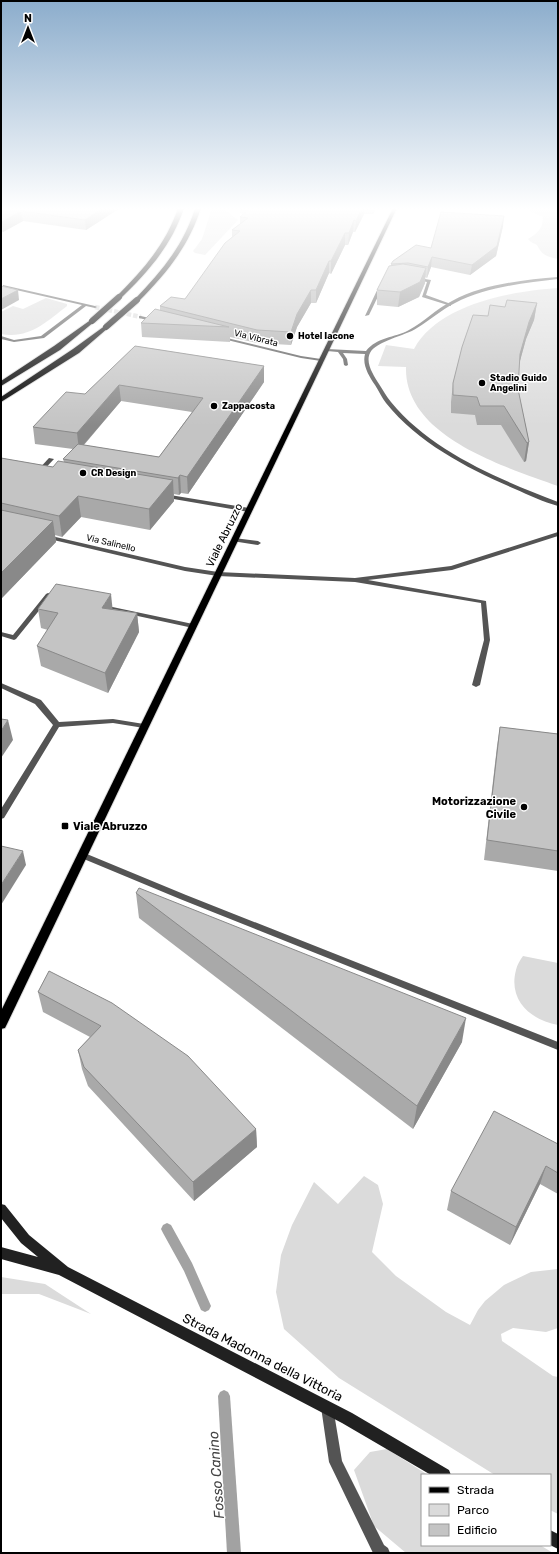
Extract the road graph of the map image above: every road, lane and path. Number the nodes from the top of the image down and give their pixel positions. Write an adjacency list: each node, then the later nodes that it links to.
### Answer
1 (135, 281): 21 (highway, bridge)
2 (154, 281): 22 (highway, bridge)
3 (360, 281): 16 (main road, Viale Abruzzo)
4 (384, 281): 11 (street)
5 (427, 281): 9 (street)
6 (531, 281): 9 (street)
7 (4, 286): 8 (street)
8 (85, 305): 10 (street); 15 (street)
9 (449, 305): 18 (street)
10 (95, 307)
11 (367, 315)
12 (141, 317): 13 (street)
13 (164, 323)
14 (217, 336): 19 (street, Via Vibrata)
15 (1, 337)
16 (326, 350): 17 (street); 19 (main road, Viale Abruzzo)
17 (340, 351): 18 (street); 20 (street)
18 (367, 353): 26 (street)
19 (322, 360): 27 (main road, Viale Abruzzo)
20 (346, 365)
21 (1, 384)
22 (1, 400)
23 (51, 459): 24 (street)
24 (44, 476)
25 (154, 494): 27 (street)
26 (558, 504)
27 (249, 510): 30 (main road, Viale Abruzzo)
28 (558, 534): 33 (street)
29 (40, 535): 32 (street, Via Salinello)
30 (234, 540): 31 (street); 32 (main road, Viale Abruzzo)
31 (258, 543)
32 (218, 574): 33 (street, Via Salinello); 36 (main road, Viale Abruzzo)
33 (355, 580): 39 (street)
34 (63, 598): 37 (street)
35 (92, 604): 36 (street)
36 (192, 626): 41 (main road, Viale Abruzzo)
37 (1, 634)
38 (1, 685): 40 (street)
39 (476, 685)
40 (57, 725): 41 (street); 42 (street)
41 (144, 726): 43 (main road, Viale Abruzzo)
42 (1, 816)
43 (82, 855): 44 (main road, Viale Abruzzo); 45 (street)
44 (1, 1024)
45 (558, 1046)
46 (1, 1209): 48 (street, Strada Madonna della Vittoria)
47 (1, 1253): 48 (street, Strada Madonna della Vittoria)
48 (64, 1271): 49 (street, Strada Madonna della Vittoria)
49 (327, 1407): 50 (street, Strada Madonna della Vittoria); 51 (street)
50 (442, 1474)
51 (383, 1553)

